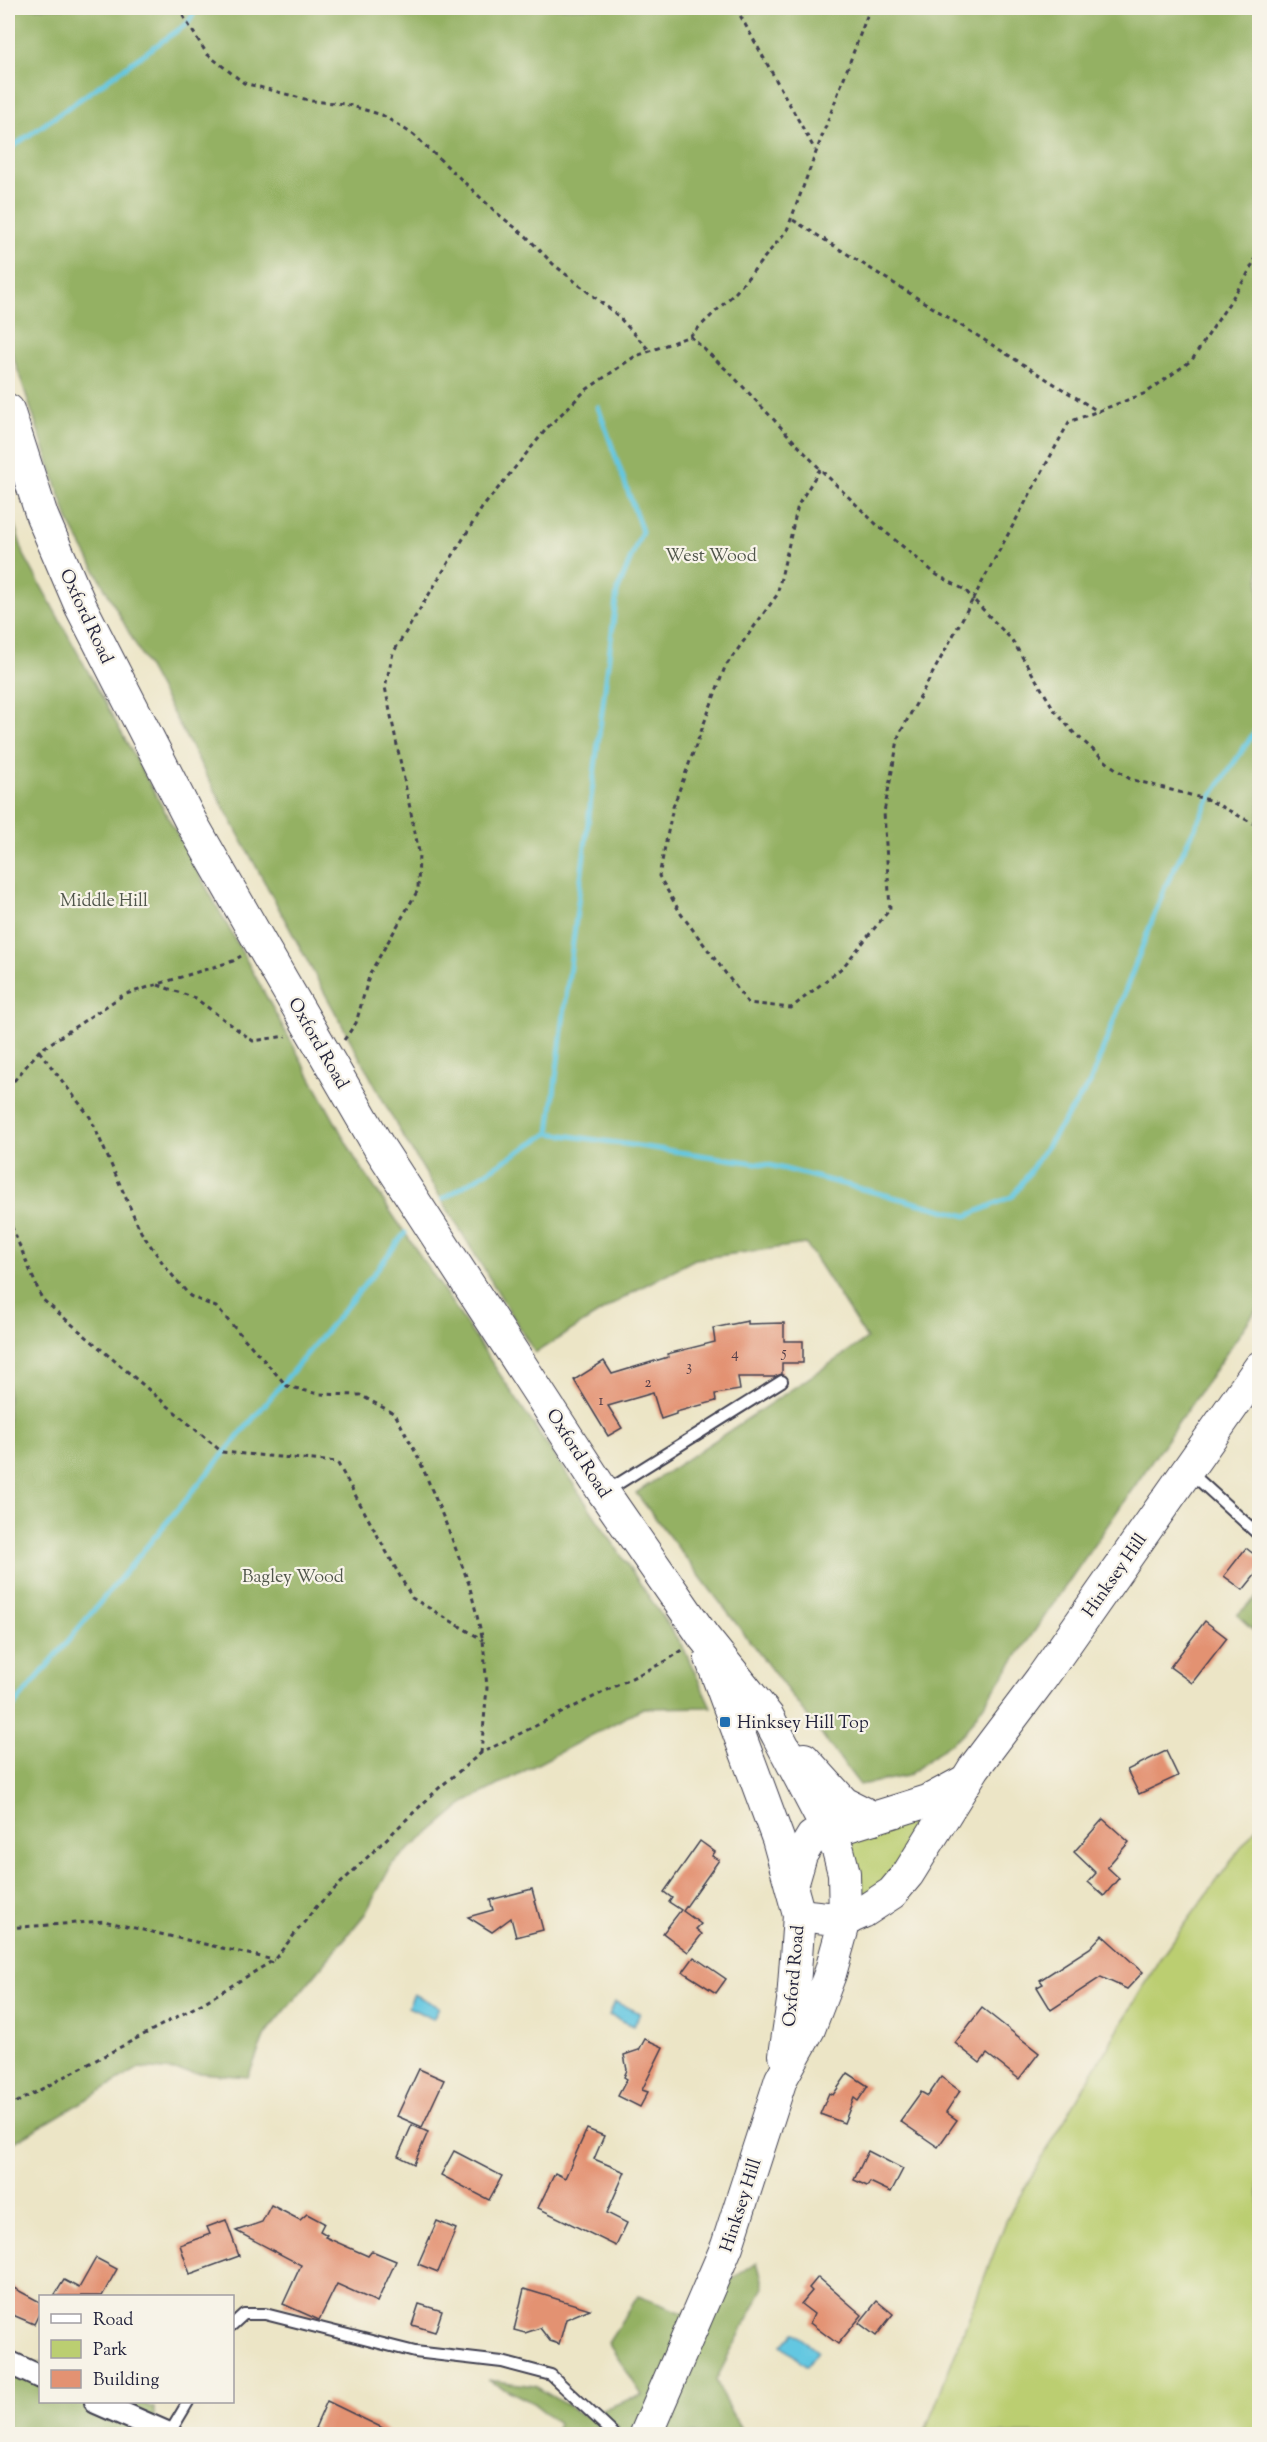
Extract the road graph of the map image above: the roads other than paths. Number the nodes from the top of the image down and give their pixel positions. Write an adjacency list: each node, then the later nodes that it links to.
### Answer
1 (8, 410): 5 (street, Oxford Road)
2 (1260, 1367): 4 (street, Hinksey Hill)
3 (782, 1381): 5 (lane)
4 (1187, 1470): 6 (lane); 9 (street, Hinksey Hill)
5 (604, 1493): 7 (street, Oxford Road)
6 (1260, 1536)
7 (703, 1636): 8 (street, Oxford Road); 12 (street, Oxford Road)
8 (768, 1717): 10 (street, Oxford Road); 11 (street, Oxford Road)
9 (965, 1781): 10 (street, Hinksey Hill); 13 (street, Hinksey Hill)
10 (874, 1818): 11 (street, Hinksey Hill)
11 (828, 1830): 12 (street); 13 (street, Oxford Road)
12 (796, 1901): 13 (street); 15 (street, Oxford Road)
13 (845, 1920): 14 (street, Oxford Road)
14 (830, 1974): 15 (street, Hinksey Hill)
15 (781, 2079): 23 (street, Hinksey Hill)
16 (234, 2323): 22 (lane)
17 (8, 2362): 18 (street)
18 (39, 2377)
19 (98, 2403): 21 (street)
20 (187, 2403): 21 (lane)
21 (169, 2434)
22 (614, 2434)
23 (646, 2434)

